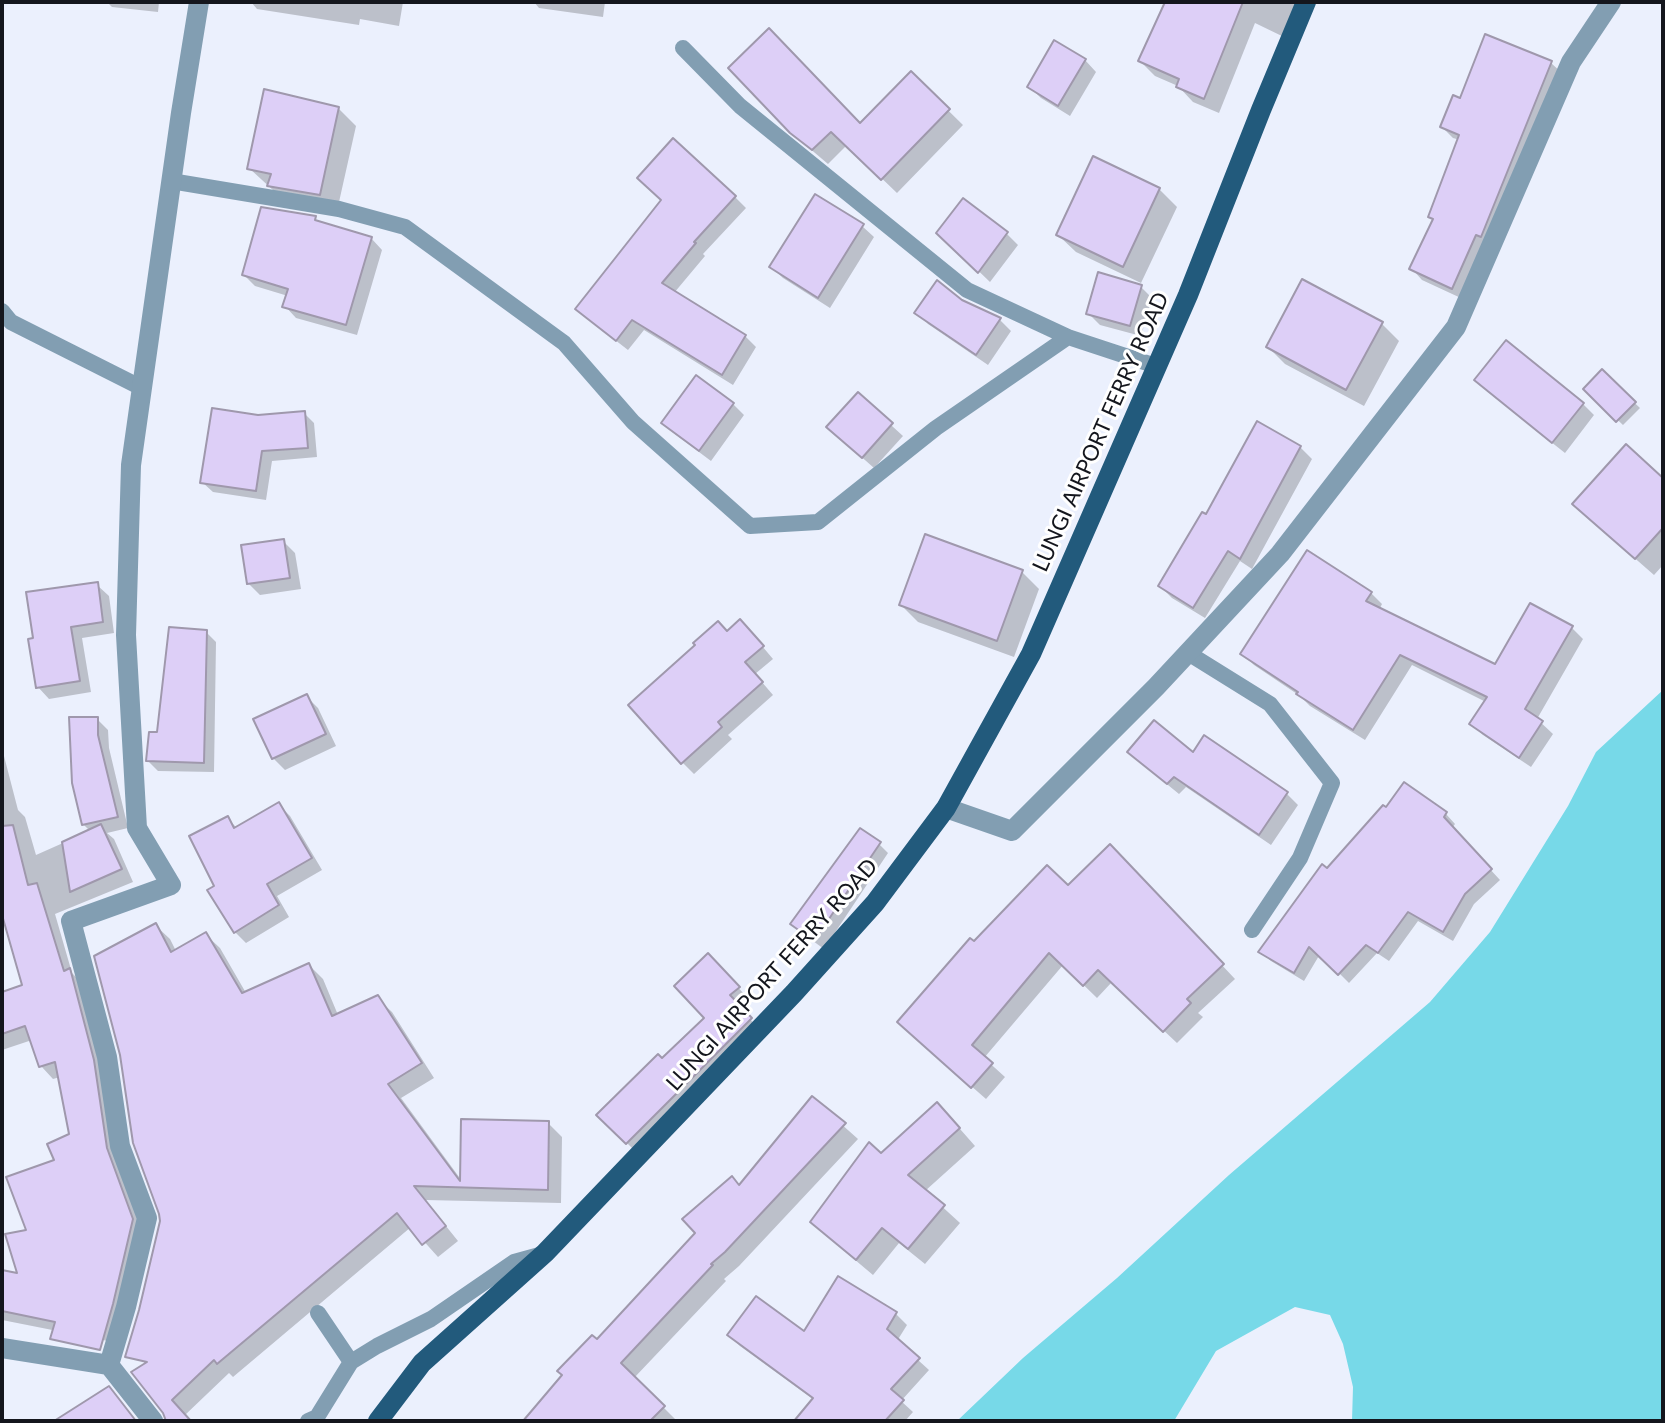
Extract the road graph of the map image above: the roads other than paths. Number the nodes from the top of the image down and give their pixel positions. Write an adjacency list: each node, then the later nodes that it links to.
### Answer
1 (199, 2): 5 (street)
2 (1306, 2): 8 (main road, LUNGI AIRPORT FERRY ROAD)
3 (1611, 2): 10 (street)
4 (683, 48): 7 (lane)
5 (171, 181): 7 (lane); 9 (street)
6 (2, 311): 9 (lane)
7 (1068, 337): 8 (lane)
8 (1156, 366): 11 (main road, LUNGI AIRPORT FERRY ROAD)
9 (142, 388): 17 (street)
10 (1188, 653): 11 (street); 12 (lane)
11 (946, 808): 13 (main road, LUNGI AIRPORT FERRY ROAD)
12 (1252, 930)
13 (545, 1253): 16 (lane); 20 (main road, LUNGI AIRPORT FERRY ROAD)
14 (318, 1313): 16 (lane)
15 (2, 1348): 17 (street)
16 (351, 1362): 19 (lane)
17 (109, 1365): 18 (street)
18 (153, 1421)
19 (308, 1421)
20 (378, 1421)

